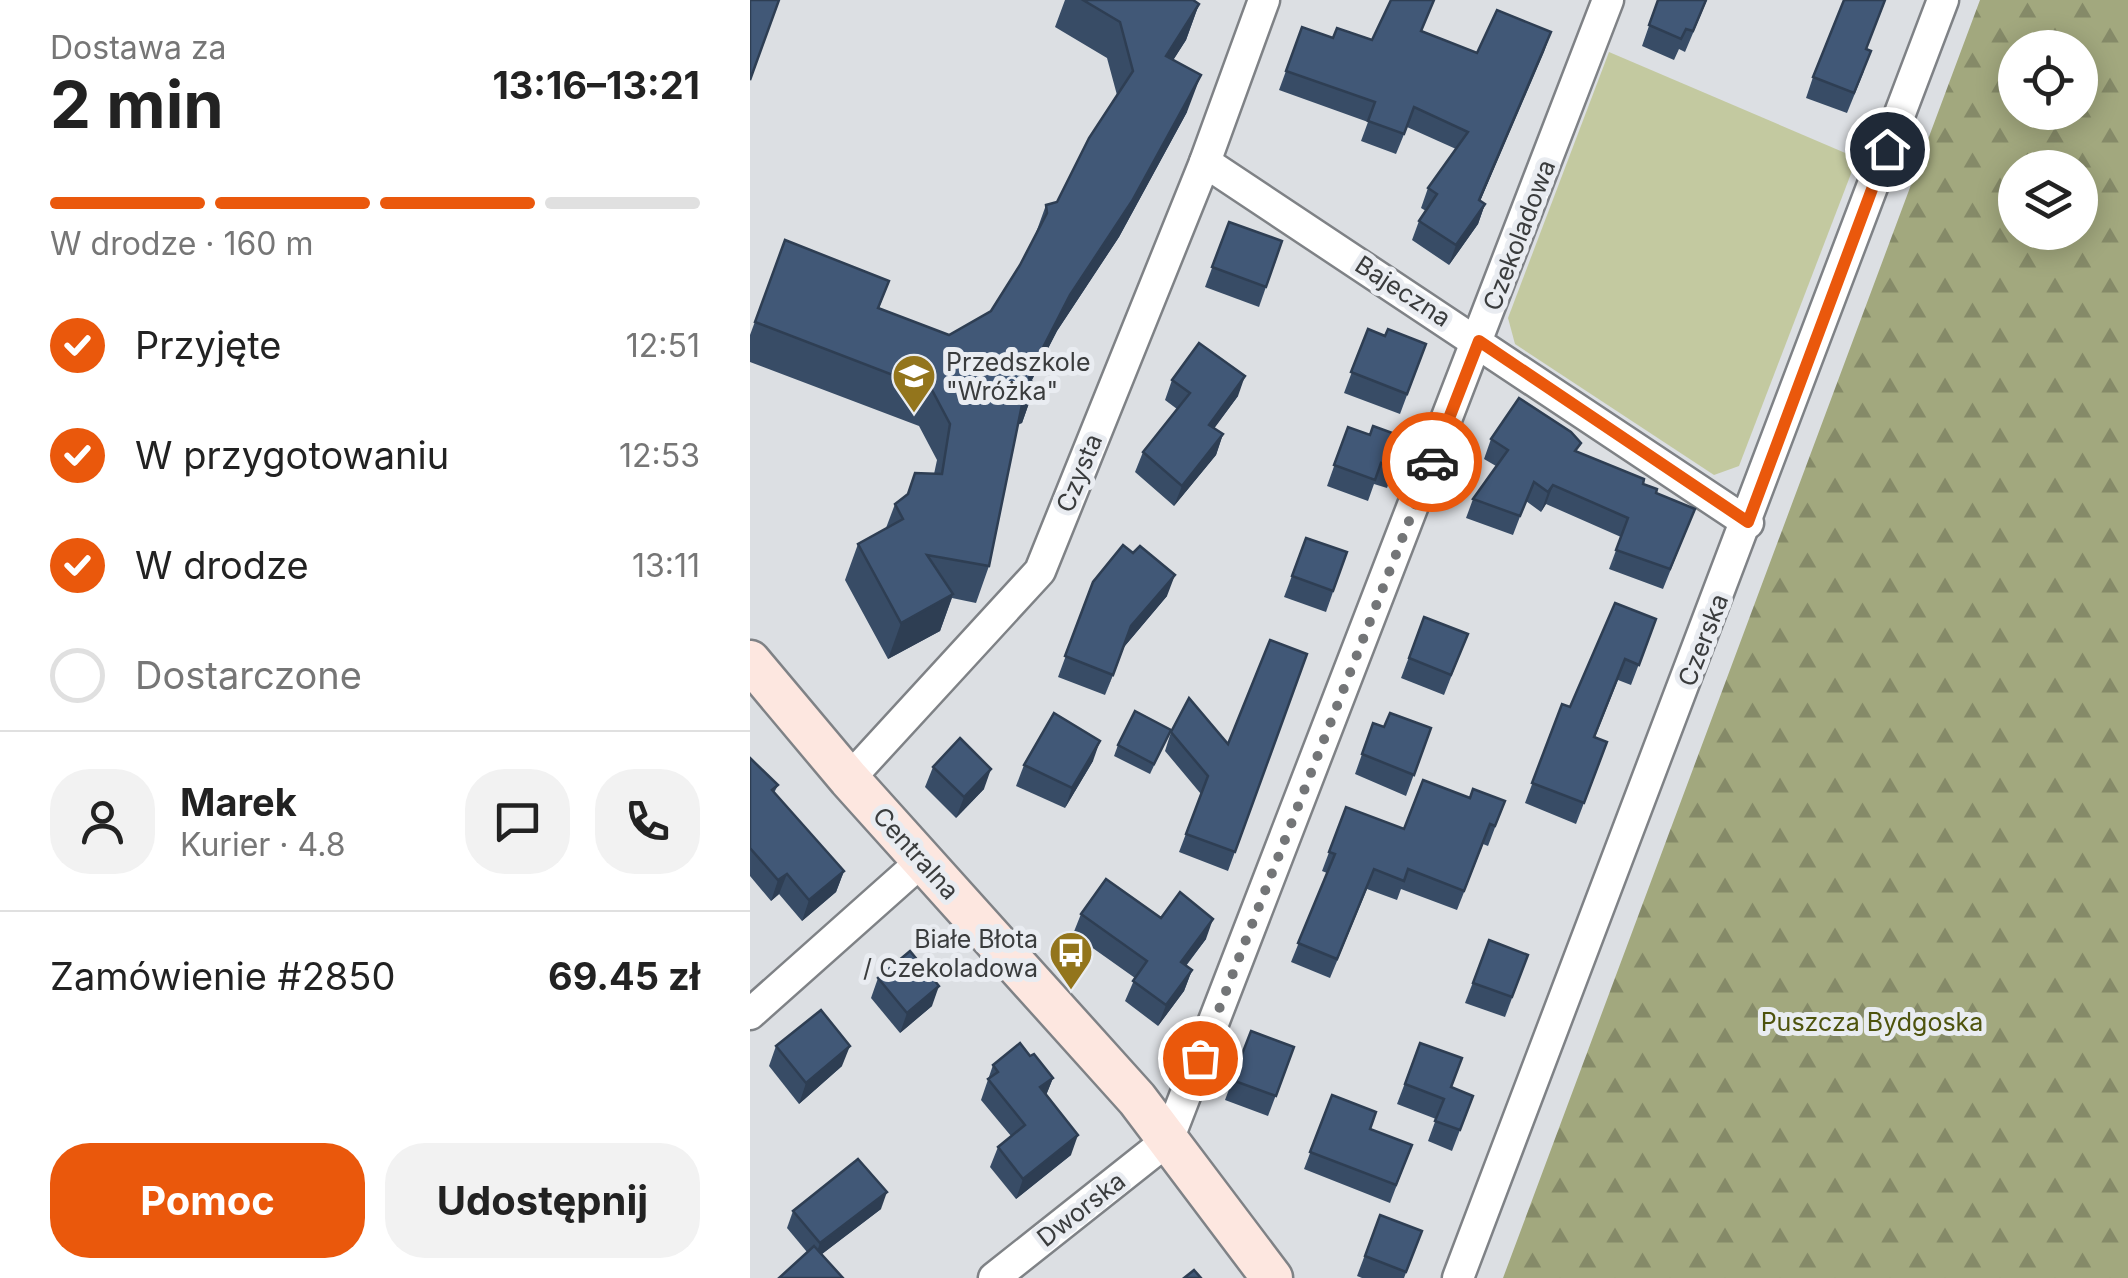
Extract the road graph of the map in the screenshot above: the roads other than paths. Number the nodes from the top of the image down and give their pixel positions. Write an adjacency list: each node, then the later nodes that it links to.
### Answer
1 (1264, 0): 4 (street, Czysta)
2 (1608, 0): 5 (street, Czekoladowa)
3 (1943, 0): 6 (street, Czerska)
4 (1205, 162): 5 (street, Bajeczna); 8 (street, Czysta)
5 (1479, 341): 6 (street, Bajeczna); 11 (street, Czekoladowa)
6 (1748, 522): 14 (street, Czerska)
7 (750, 661): 8 (street, Centralna)
8 (849, 779): 9 (street, Centralna)
9 (923, 860): 10 (street); 11 (street, Centralna)
10 (755, 1000)
11 (1168, 1140): 12 (street, Dworska); 13 (street, Centralna)
12 (994, 1278)
13 (1272, 1278)
14 (1458, 1278)

